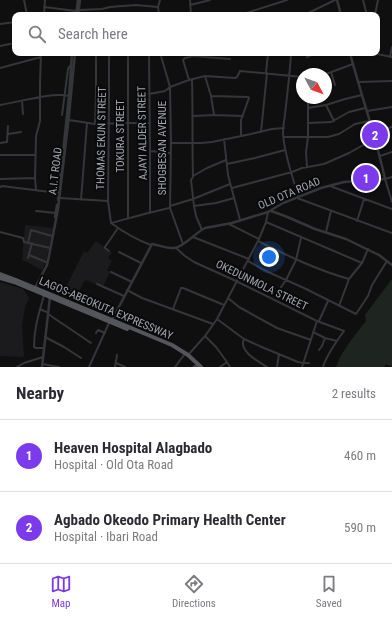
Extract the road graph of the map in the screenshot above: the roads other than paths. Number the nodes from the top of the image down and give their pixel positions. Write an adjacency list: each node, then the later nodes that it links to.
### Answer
1 (24, 0): 16 (street)
2 (45, 0): 13 (street)
3 (79, 0): 15 (street)
4 (160, 0): 14 (street)
5 (190, 0): 12 (street)
6 (210, 0): 12 (street)
7 (287, 0): 11 (street)
8 (336, 0): 21 (street); 22 (street)
9 (364, 0): 23 (street)
10 (378, 0): 24 (street)
11 (279, 1): 20 (street)
12 (190, 5): 19 (street)
13 (44, 7): 15 (street); 17 (street)
14 (158, 7): 15 (street); 18 (street)
15 (77, 11)
16 (26, 12)
17 (44, 12)
18 (159, 12)
19 (191, 12)
20 (248, 12)
21 (310, 12)
22 (340, 12)
23 (366, 12)
24 (376, 12)
25 (12, 22): 26 (street)
26 (0, 24)
27 (12, 43): 28 (street)
28 (0, 46)
29 (392, 48): 42 (street)
30 (380, 55): 42 (street)
31 (73, 56): 45 (street, A.I.T ROAD)
32 (74, 56): 78 (street, A.I.T ROAD)
33 (96, 56): 85 (street)
34 (109, 56): 86 (street, THOMAS EKUN STREET)
35 (128, 56): 82 (street, TOKURA STREET)
36 (149, 56): 58 (street, AJAYI ALDER STREET)
37 (161, 56): 57 (street, SHOGBESAN AVENUE)
38 (268, 56): 48 (street)
39 (291, 56): 49 (street)
40 (351, 56): 44 (street)
41 (41, 57): 46 (street); 63 (street)
42 (391, 57)
43 (230, 59): 53 (street)
44 (353, 64): 47 (street); 55 (street)
45 (71, 65): 59 (street); 61 (street, A.I.T ROAD)
46 (0, 68)
47 (332, 72)
48 (267, 73): 49 (street); 51 (street); 91 (street)
49 (290, 75): 52 (street); 89 (street)
50 (332, 75): 56 (street)
51 (205, 76): 53 (street); 62 (street)
52 (296, 76)
53 (190, 80): 57 (street); 76 (street)
54 (392, 81): 55 (street)
55 (359, 82): 60 (street)
56 (335, 85)
57 (170, 87): 58 (street); 100 (street, SHOGBESAN AVENUE)
58 (149, 94): 83 (street, AJAYI ALDER STREET)
59 (64, 95): 61 (street); 63 (street); 68 (street)
60 (362, 95): 67 (street); 72 (street)
61 (69, 96): 70 (street, A.I.T ROAD)
62 (211, 96): 75 (street); 77 (street)
63 (40, 98): 64 (street); 107 (street)
64 (22, 101): 66 (street); 73 (street)
65 (308, 104): 71 (street)
66 (0, 105)
67 (326, 105): 71 (street); 79 (street)
68 (63, 107): 70 (street); 74 (street)
69 (392, 107): 72 (street)
70 (68, 108): 123 (street, A.I.T ROAD)
71 (308, 108): 84 (street)
72 (366, 110): 79 (street); 80 (street)
73 (23, 114)
74 (62, 115)
75 (214, 115): 76 (street); 77 (street)
76 (193, 116): 101 (street)
77 (243, 116): 94 (street)
78 (68, 120): 81 (street); 126 (street, A.I.T ROAD)
79 (334, 121): 84 (street)
80 (369, 121): 92 (street); 96 (street)
81 (87, 123): 85 (street); 130 (street)
82 (128, 123): 83 (street); 86 (street); 142 (street, TOKURA STREET)
83 (150, 123): 103 (street, AJAYI ALDER STREET)
84 (308, 123): 96 (street)
85 (95, 124): 86 (street)
86 (108, 124): 131 (street, THOMAS EKUN STREET)
87 (8, 126): 93 (street)
88 (392, 127): 92 (street)
89 (284, 128): 91 (street); 95 (street)
90 (21, 132): 93 (street)
91 (261, 132): 94 (street)
92 (373, 133): 98 (street)
93 (8, 134): 99 (street)
94 (242, 136): 97 (street)
95 (284, 137): 96 (street); 102 (street)
96 (308, 137): 111 (street)
97 (224, 139): 101 (street); 109 (street)
98 (374, 139): 108 (street); 111 (street)
99 (0, 143)
100 (171, 143): 101 (street); 105 (street, SHOGBESAN AVENUE)
101 (192, 143): 113 (street)
102 (285, 150): 110 (street); 112 (street)
103 (150, 151): 105 (street); 139 (street, AJAYI ALDER STREET)
104 (392, 152): 108 (street)
105 (170, 153): 135 (street, SHOGBESAN AVENUE)
106 (0, 155): 107 (street)
107 (35, 155): 115 (street)
108 (380, 156): 117 (street)
109 (226, 160): 110 (street); 113 (street)
110 (227, 164): 118 (street)
111 (307, 167): 112 (street)
112 (292, 172): 121 (street); 124 (street)
113 (192, 177): 128 (street)
114 (392, 177): 117 (street)
115 (35, 178): 116 (street); 122 (street)
116 (0, 179)
117 (385, 179): 119 (street, OLD OTA ROAD); 125 (street)
118 (230, 184): 121 (street); 128 (street)
119 (329, 186): 124 (street, OLD OTA ROAD); 129 (street)
120 (0, 187): 122 (street)
121 (232, 188): 127 (street)
122 (36, 190): 123 (street)
123 (58, 193): 133 (street, A.I.T ROAD)
124 (297, 197): 138 (street); 140 (street, OLD OTA ROAD)
125 (391, 197): 132 (street)
126 (60, 198): 130 (street); 133 (street, A.I.T ROAD)
127 (234, 198): 134 (street); 143 (street)
128 (193, 199): 134 (street); 135 (street)
129 (364, 199): 136 (street); 144 (street)
130 (81, 200): 131 (street)
131 (108, 201): 146 (street, THOMAS EKUN STREET)
132 (392, 202)
133 (58, 206): 141 (street, A.I.T ROAD); 183 (street, A.I.T ROAD)
134 (194, 206): 149 (street)
135 (170, 207): 139 (street); 160 (street, SHOGBESAN AVENUE)
136 (392, 210)
137 (36, 211): 141 (street)
138 (331, 211): 144 (street); 151 (street)
139 (150, 212): 142 (street)
140 (269, 212): 143 (street, OLD OTA ROAD); 145 (street); 151 (street)
141 (56, 213): 153 (street, A.I.T ROAD)
142 (128, 218): 146 (street)
143 (240, 220): 147 (street, OLD OTA ROAD)
144 (357, 221): 152 (street)
145 (266, 222): 155 (street); 156 (street)
146 (111, 223): 148 (street)
147 (228, 223): 149 (street, OLD OTA ROAD); 156 (street)
148 (118, 228): 159 (street); 164 (street)
149 (202, 230): 154 (street, OLD OTA ROAD)
150 (0, 232): 157 (street)
151 (326, 232): 163 (street)
152 (392, 233)
153 (52, 236): 157 (street); 161 (street, A.I.T ROAD)
154 (193, 237): 160 (street, OLD OTA ROAD); 168 (street)
155 (301, 238): 169 (street); 173 (street)
156 (258, 240): 168 (street); 169 (street)
157 (28, 243): 158 (street)
158 (32, 243): 161 (street); 166 (street)
159 (151, 244): 162 (street); 172 (street)
160 (183, 244): 162 (street, OLD OTA ROAD)
161 (50, 248): 171 (street, A.I.T ROAD)
162 (176, 248): 180 (street, OKEDUNMOLA STREET)
163 (368, 249): 170 (street); 173 (street)
164 (109, 251)
165 (119, 252): 172 (street)
166 (29, 254): 167 (street); 171 (street)
167 (28, 258)
168 (248, 260): 179 (street); 180 (street)
169 (296, 260): 178 (street); 179 (street)
170 (387, 261): 174 (street); 192 (street)
171 (46, 262): 183 (street, A.I.T ROAD)
172 (141, 263): 181 (street)
173 (362, 263): 178 (street)
174 (392, 265)
175 (111, 272): 181 (street)
176 (0, 274): 183 (highway, LAGOS-ABEOKUTA EXPRESSWAY)
177 (0, 278): 186 (highway, LAGOS-ABEOKUTA EXPRESSWAY)
178 (349, 279): 192 (street)
179 (286, 280): 185 (street); 190 (street)
180 (236, 281): 189 (street); 198 (street, OKEDUNMOLA STREET)
181 (132, 282): 184 (street)
182 (97, 284): 187 (street)
183 (35, 288): 197 (highway, LAGOS-ABEOKUTA EXPRESSWAY)
184 (127, 290): 187 (street); 194 (street)
185 (279, 290)
186 (44, 295): 188 (highway, LAGOS-ABEOKUTA EXPRESSWAY); 193 (street)
187 (124, 296): 197 (street)
188 (50, 297): 195 (street); 197 (highway, LAGOS-ABEOKUTA EXPRESSWAY)
189 (228, 298): 191 (street); 207 (street)
190 (328, 301): 192 (street); 198 (street)
191 (224, 305): 194 (street); 196 (street)
192 (339, 306)
193 (40, 309): 195 (street); 210 (street)
194 (173, 309): 199 (street)
195 (47, 313): 203 (street); 209 (street)
196 (217, 319): 199 (street); 206 (street)
197 (111, 321): 202 (street); 214 (highway, LAGOS-ABEOKUTA EXPRESSWAY)
198 (318, 321): 200 (street); 208 (street, OKEDUNMOLA STREET)
199 (213, 324): 204 (street)
200 (313, 332): 205 (street); 207 (street)
201 (96, 333): 202 (street)
202 (105, 333): 224 (street)
203 (45, 336): 210 (street); 216 (street)
204 (206, 336): 214 (street); 217 (street)
205 (325, 338): 208 (street); 211 (street)
206 (244, 339): 212 (street); 231 (street)
207 (310, 340): 219 (street)
208 (337, 341): 234 (street)
209 (91, 343)
210 (44, 348): 215 (street)
211 (319, 350)
212 (279, 354): 219 (street); 232 (street)
213 (117, 355): 218 (street)
214 (186, 355): 227 (street); 228 (highway, LAGOS-ABEOKUTA EXPRESSWAY)
215 (44, 357): 221 (street); 222 (street)
216 (81, 358)
217 (227, 362): 229 (street); 230 (street)
218 (116, 363): 225 (street); 226 (street)
219 (303, 363): 220 (street); 233 (street)
220 (309, 363)
221 (42, 366): 223 (street)
222 (17, 367)
223 (59, 367)
224 (89, 367)
225 (115, 367)
226 (124, 367)
227 (175, 367)
228 (197, 367)
229 (220, 367)
230 (230, 367)
231 (267, 367)
232 (277, 367)
233 (302, 367)
234 (323, 367)

